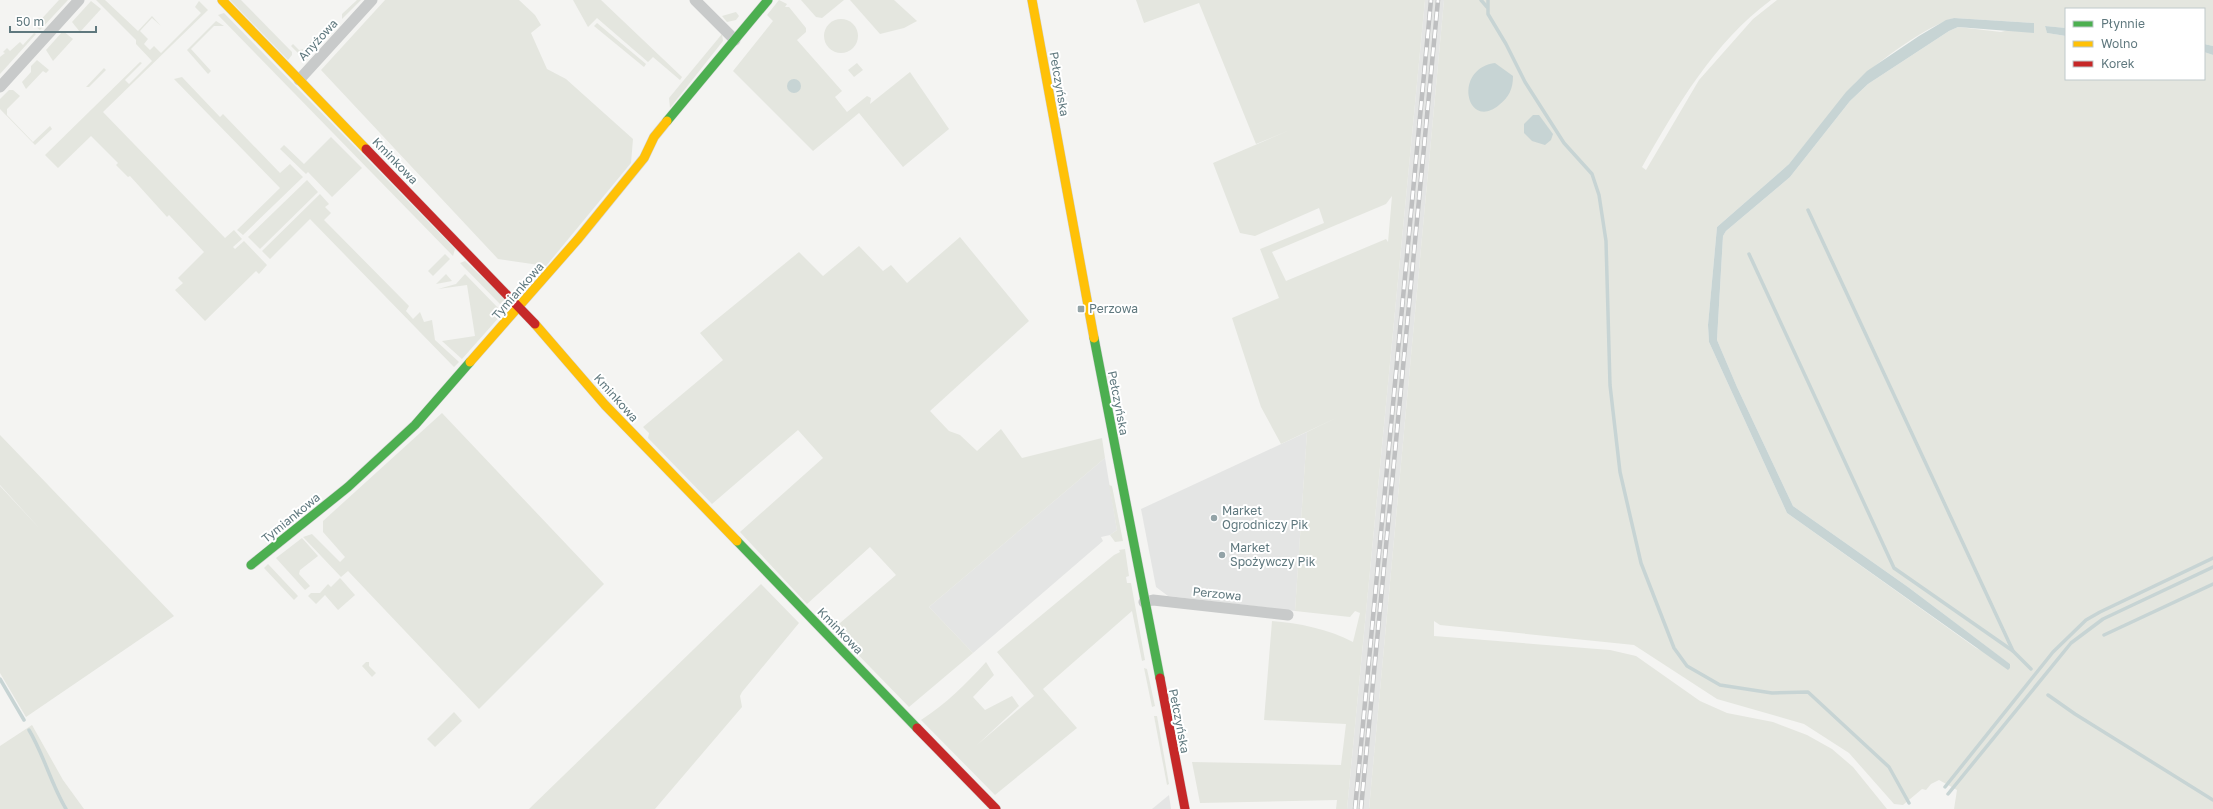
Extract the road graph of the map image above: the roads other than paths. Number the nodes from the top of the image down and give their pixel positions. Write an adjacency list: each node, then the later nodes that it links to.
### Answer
1 (79, 0): 9 (street)
2 (222, 0): 8 (street, Kminkowa)
3 (372, 0): 8 (street, Anyżowa)
4 (695, 0): 7 (street)
5 (768, 0): 7 (street, Tymiankowa)
6 (1032, 0): 12 (street, Pełczyńska)
7 (735, 40): 10 (street, Tymiankowa)
8 (299, 80): 10 (street, Kminkowa)
9 (0, 87)
10 (520, 307): 11 (street, Tymiankowa); 14 (street, Kminkowa)
11 (251, 565)
12 (1144, 602): 13 (street, Perzowa); 15 (street, Pełczyńska)
13 (1288, 615)
14 (996, 809)
15 (1185, 809)

